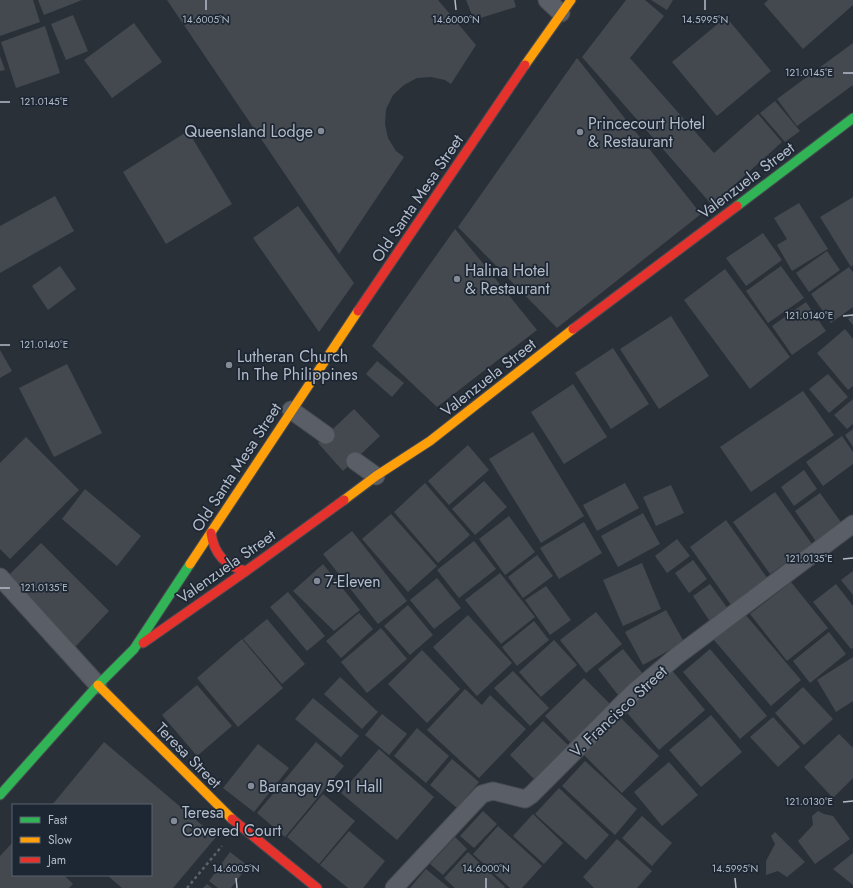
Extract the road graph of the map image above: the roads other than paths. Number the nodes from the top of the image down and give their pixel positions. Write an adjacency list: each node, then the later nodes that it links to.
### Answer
1 (547, 0): 2 (lane)
2 (566, 6): 4 (main road, Old Santa Mesa Street)
3 (853, 118): 7 (main road, Valenzuela Street)
4 (292, 410): 5 (lane); 9 (main road, Old Santa Mesa Street)
5 (326, 435)
6 (355, 461): 7 (lane)
7 (376, 476): 10 (main road, Valenzuela Street)
8 (853, 524): 16 (lane, V. Francisco Street)
9 (211, 533): 10 (main road); 12 (main road, Old Santa Mesa Street)
10 (246, 571): 12 (main road, Valenzuela Street)
11 (0, 577): 13 (lane)
12 (134, 650): 13 (main road, Old Santa Mesa Street)
13 (98, 685): 14 (main road, Old Santa Mesa Street); 15 (main road, Teresa Street)
14 (0, 795)
15 (316, 888)
16 (394, 888)

